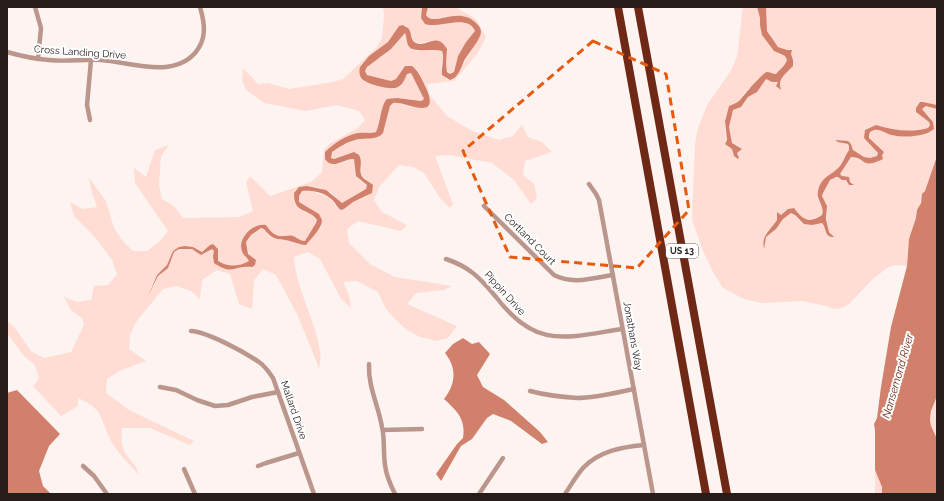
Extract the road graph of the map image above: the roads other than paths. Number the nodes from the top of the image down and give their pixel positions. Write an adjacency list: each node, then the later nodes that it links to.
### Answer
1 (36, 7): 6 (street)
2 (200, 7): 7 (street, Cross Landing Drive)
3 (618, 7): 35 (highway, US 13)
4 (638, 7): 36 (highway, US 13)
5 (7, 52): 6 (street, Cross Landing Drive)
6 (38, 59): 7 (street, Cross Landing Drive)
7 (91, 60): 8 (street)
8 (90, 120)
9 (589, 184): 12 (street, Jonathans Way)
10 (484, 206): 12 (street, Cortland Court)
11 (446, 259): 13 (street, Pippin Drive)
12 (613, 275): 13 (street, Jonathans Way)
13 (622, 329): 17 (street, Jonathans Way)
14 (191, 331): 19 (street, Mallard Drive)
15 (369, 364): 21 (street)
16 (160, 387): 19 (street)
17 (634, 389): 18 (street); 22 (street, Jonathans Way)
18 (530, 391)
19 (278, 392): 23 (street, Mallard Drive)
20 (422, 429): 21 (street)
21 (383, 430): 31 (street)
22 (644, 445): 33 (street); 34 (street, Jonathans Way)
23 (299, 453): 26 (street); 30 (street, Mallard Drive)
24 (502, 458): 32 (street)
25 (83, 466): 28 (street)
26 (258, 466)
27 (184, 469): 29 (street)
28 (107, 494)
29 (195, 494)
30 (314, 494)
31 (395, 494)
32 (479, 494)
33 (565, 494)
34 (653, 494)
35 (706, 494)
36 (727, 494)

